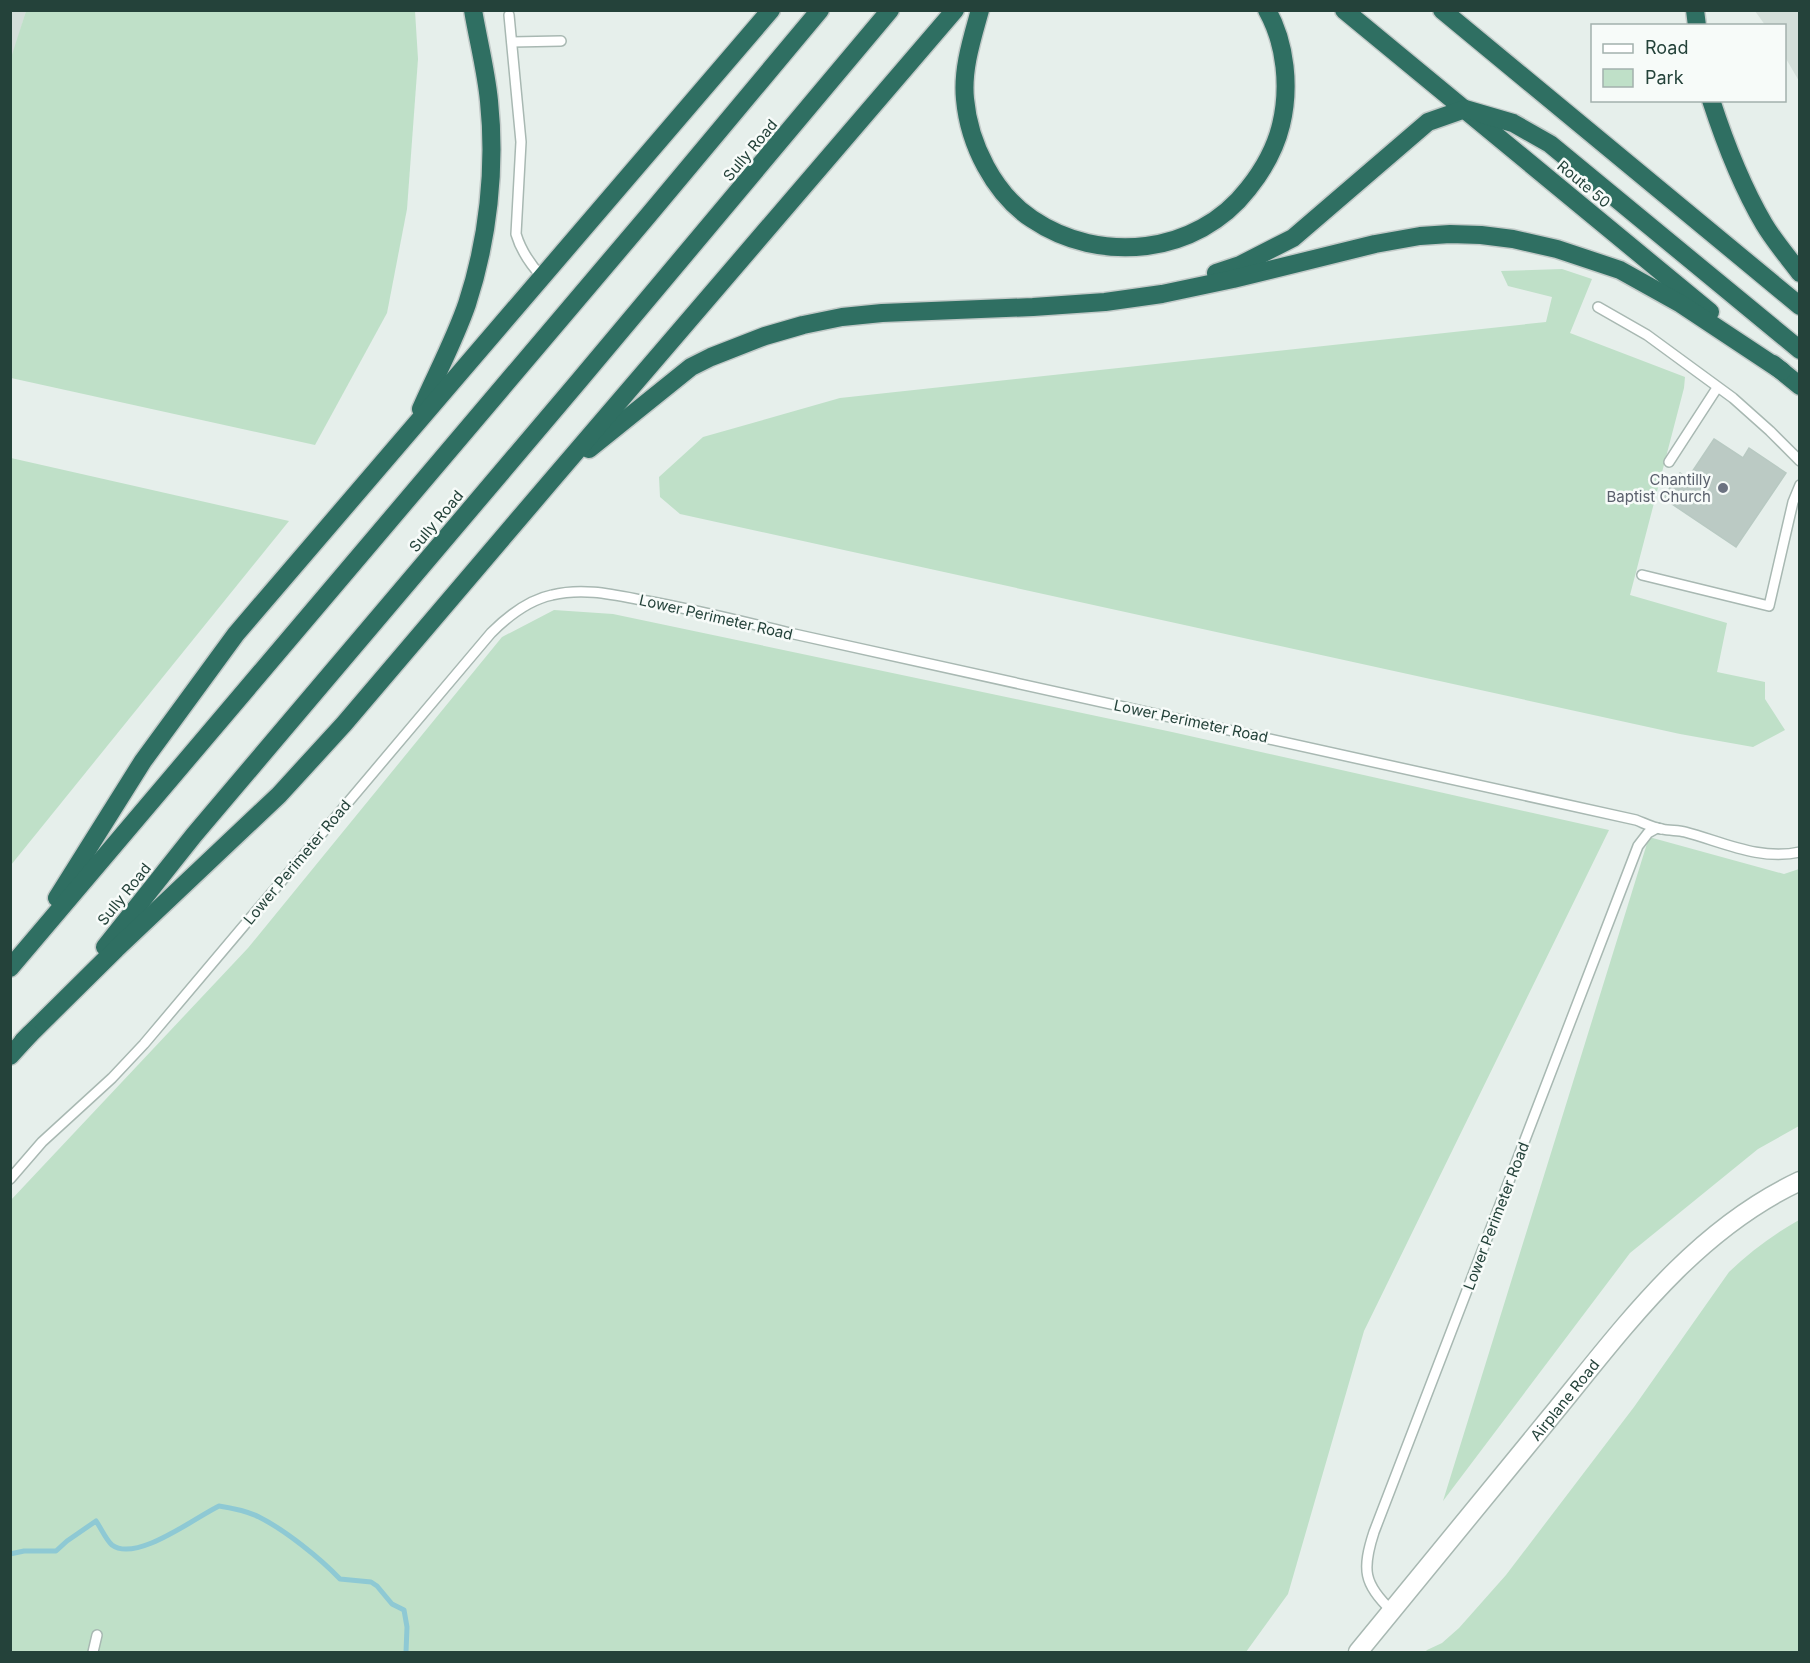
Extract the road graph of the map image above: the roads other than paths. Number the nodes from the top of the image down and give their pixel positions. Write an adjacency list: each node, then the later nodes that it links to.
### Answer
1 (473, 10): 24 (highway)
2 (771, 10): 16 (highway)
3 (820, 10): 32 (highway)
4 (890, 10): 33 (highway, Sully Road)
5 (955, 10): 27 (highway)
6 (980, 10): 7 (highway)
7 (1267, 10)
8 (1344, 10): 14 (highway, Route 50)
9 (1442, 10): 19 (highway)
10 (509, 15): 12 (lane)
11 (561, 41): 12 (lane)
12 (512, 42): 16 (lane)
13 (1712, 102): 15 (highway)
14 (1466, 109): 17 (highway); 20 (highway); 21 (highway, Route 50)
15 (1800, 273)
16 (543, 277): 24 (highway)
17 (1162, 294): 21 (highway); 27 (highway)
18 (1598, 306): 23 (lane)
19 (1800, 306)
20 (1800, 350)
21 (1782, 371): 22 (highway, Route 50)
22 (1800, 386)
23 (1717, 388): 25 (lane); 26 (lane)
24 (414, 426): 32 (highway)
25 (1800, 461)
26 (1668, 462)
27 (551, 481): 33 (highway)
28 (1800, 485): 29 (lane)
29 (1642, 575)
30 (1661, 829): 31 (lane, Lower Perimeter Road); 35 (lane, Lower Perimeter Road); 37 (lane, Lower Perimeter Road)
31 (1800, 852)
32 (10, 967)
33 (24, 1041): 34 (highway, Sully Road)
34 (10, 1056)
35 (10, 1179)
36 (1800, 1180): 37 (street, Airplane Road)
37 (1392, 1611): 40 (street, Airplane Road)
38 (97, 1635): 39 (lane)
39 (93, 1653)
40 (1358, 1653)

